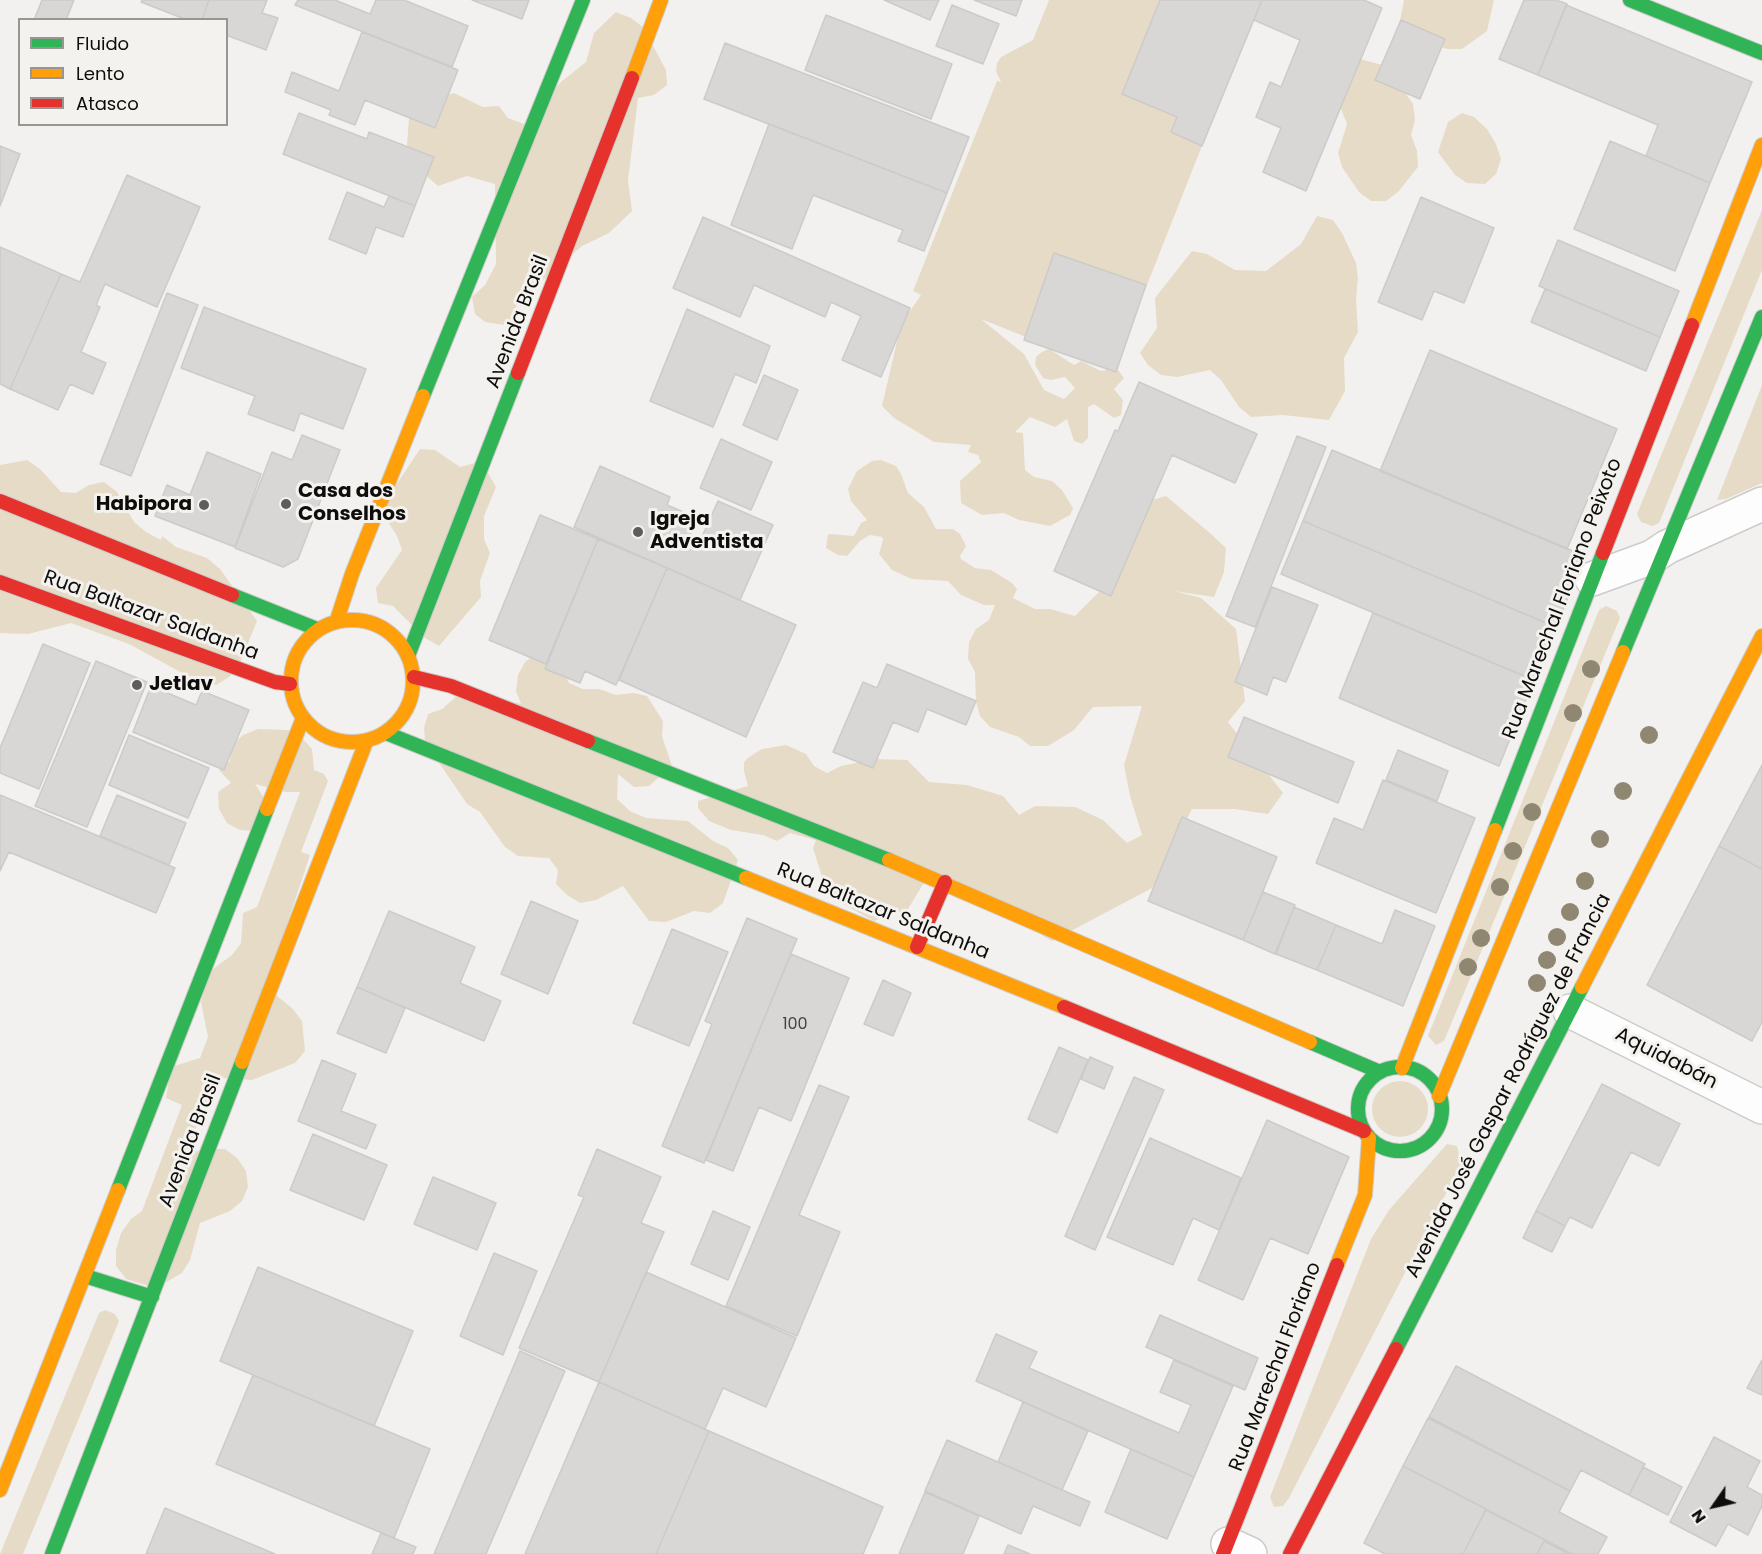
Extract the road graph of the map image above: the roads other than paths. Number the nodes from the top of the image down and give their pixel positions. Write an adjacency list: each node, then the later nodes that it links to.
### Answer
1 (584, 0): 12 (main road)
2 (661, 0): 15 (main road, Avenida Brasil)
3 (1630, 0): 4 (main road)
4 (1762, 52)
5 (1762, 145): 10 (main road, Rua Marechal Floriano Peixoto)
6 (1762, 317): 9 (main road)
7 (0, 501): 13 (main road)
8 (1762, 504): 9 (street)
9 (1667, 547): 10 (street); 26 (main road)
10 (1592, 579): 24 (main road, Rua Marechal Floriano Peixoto)
11 (0, 582): 17 (main road, Rua Baltazar Saldanha)
12 (337, 620): 13 (main road); 15 (main road)
13 (318, 629): 17 (main road)
14 (1762, 636): 23 (main road, Avenida José Gaspar Rodríguez de Francia)
15 (408, 656): 16 (main road)
16 (414, 677): 19 (main road); 21 (main road)
17 (290, 684): 18 (main road)
18 (303, 718): 20 (main road); 33 (main road)
19 (386, 733): 20 (main road); 22 (main road, Rua Baltazar Saldanha)
20 (366, 742): 34 (main road, Avenida Brasil)
21 (945, 882): 22 (main road); 25 (main road)
22 (917, 947): 28 (main road, Rua Baltazar Saldanha)
23 (1570, 1011): 27 (street, Aquidabán); 38 (main road, Avenida José Gaspar Rodríguez de Francia)
24 (1402, 1068): 25 (main road); 26 (main road)
25 (1380, 1072): 28 (main road)
26 (1439, 1096): 29 (main road)
27 (1762, 1107)
28 (1367, 1135): 29 (main road); 32 (main road, Rua Marechal Floriano)
29 (1405, 1151): 30 (main road)
30 (1391, 1166)
31 (1378, 1180): 32 (main road, Rua Marechal Floriano)
32 (1365, 1195): 36 (main road, Rua Marechal Floriano)
33 (84, 1276): 34 (main road); 35 (main road)
34 (152, 1297): 37 (main road, Avenida Brasil)
35 (0, 1490)
36 (1234, 1550)
37 (52, 1554)
38 (1290, 1554)

